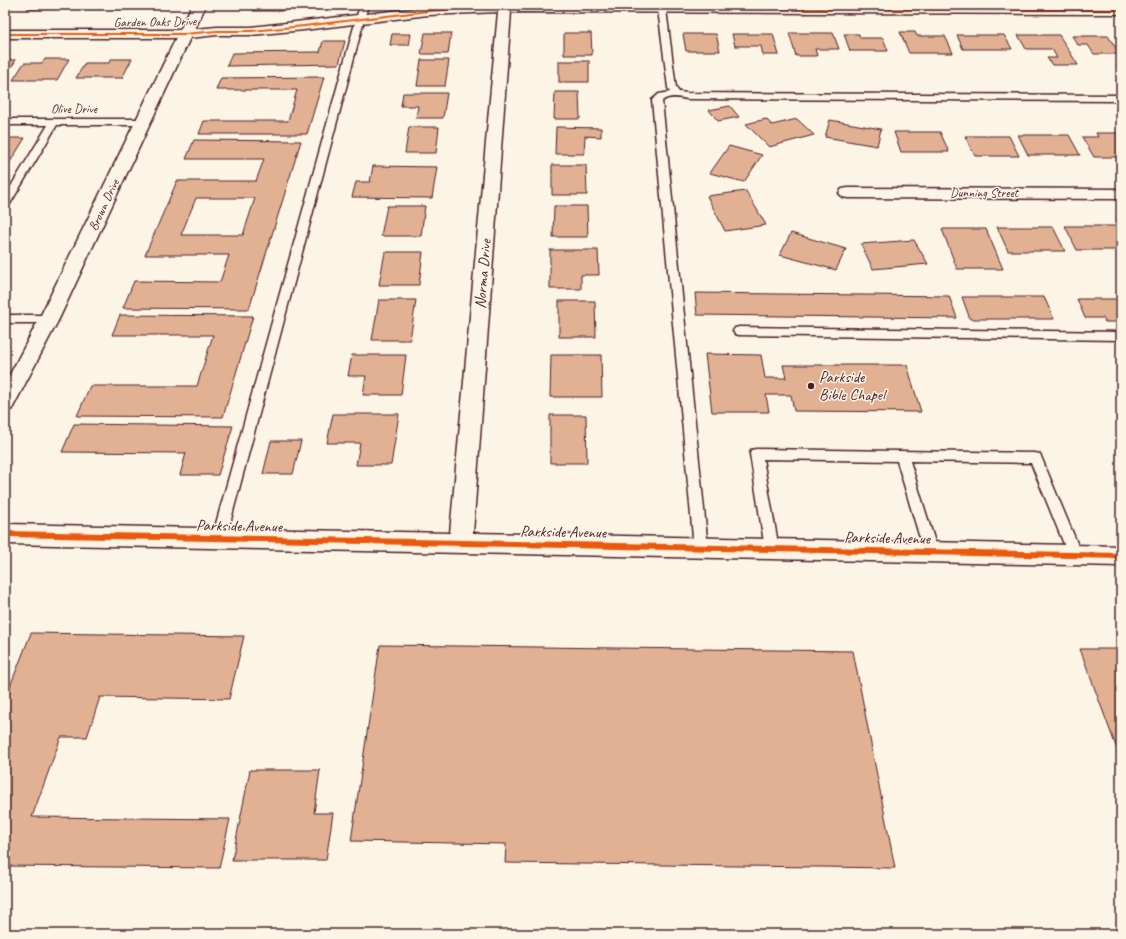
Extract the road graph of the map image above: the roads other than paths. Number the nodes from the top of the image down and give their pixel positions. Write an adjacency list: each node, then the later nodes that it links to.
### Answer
1 (199, 5): 9 (street, Brown Drive)
2 (364, 5): 7 (lane)
3 (505, 7): 5 (street, Garden Oaks Drive); 7 (street, Garden Oaks Drive); 26 (street, Norma Drive)
4 (798, 7): 5 (street, Garden Oaks Drive); 6 (street, Garden Oaks Drive)
5 (662, 9): 10 (lane)
6 (1121, 10)
7 (359, 19): 9 (street, Garden Oaks Drive); 25 (lane)
8 (5, 34): 9 (street, Garden Oaks Drive)
9 (185, 34): 14 (street, Brown Drive)
10 (676, 94): 11 (lane); 27 (lane)
11 (1121, 98)
12 (5, 122): 13 (lane, Olive Drive)
13 (54, 122): 14 (lane, Olive Drive); 17 (lane)
14 (143, 122): 19 (street, Brown Drive)
15 (848, 193): 16 (street, Dunning Street)
16 (1121, 194)
17 (5, 204)
18 (5, 319): 19 (lane)
19 (49, 319): 22 (street, Brown Drive)
20 (739, 331): 21 (lane)
21 (1121, 336)
22 (5, 404)
23 (902, 456): 28 (lane); 29 (lane); 30 (lane)
24 (5, 534): 25 (street, Parkside Avenue)
25 (219, 538): 26 (street, Parkside Avenue)
26 (461, 543): 27 (street, Parkside Avenue)
27 (701, 548): 28 (street, Parkside Avenue)
28 (772, 549): 29 (street, Parkside Avenue)
29 (931, 552): 30 (street, Parkside Avenue)
30 (1075, 555): 31 (street, Parkside Avenue)
31 (1121, 556)

